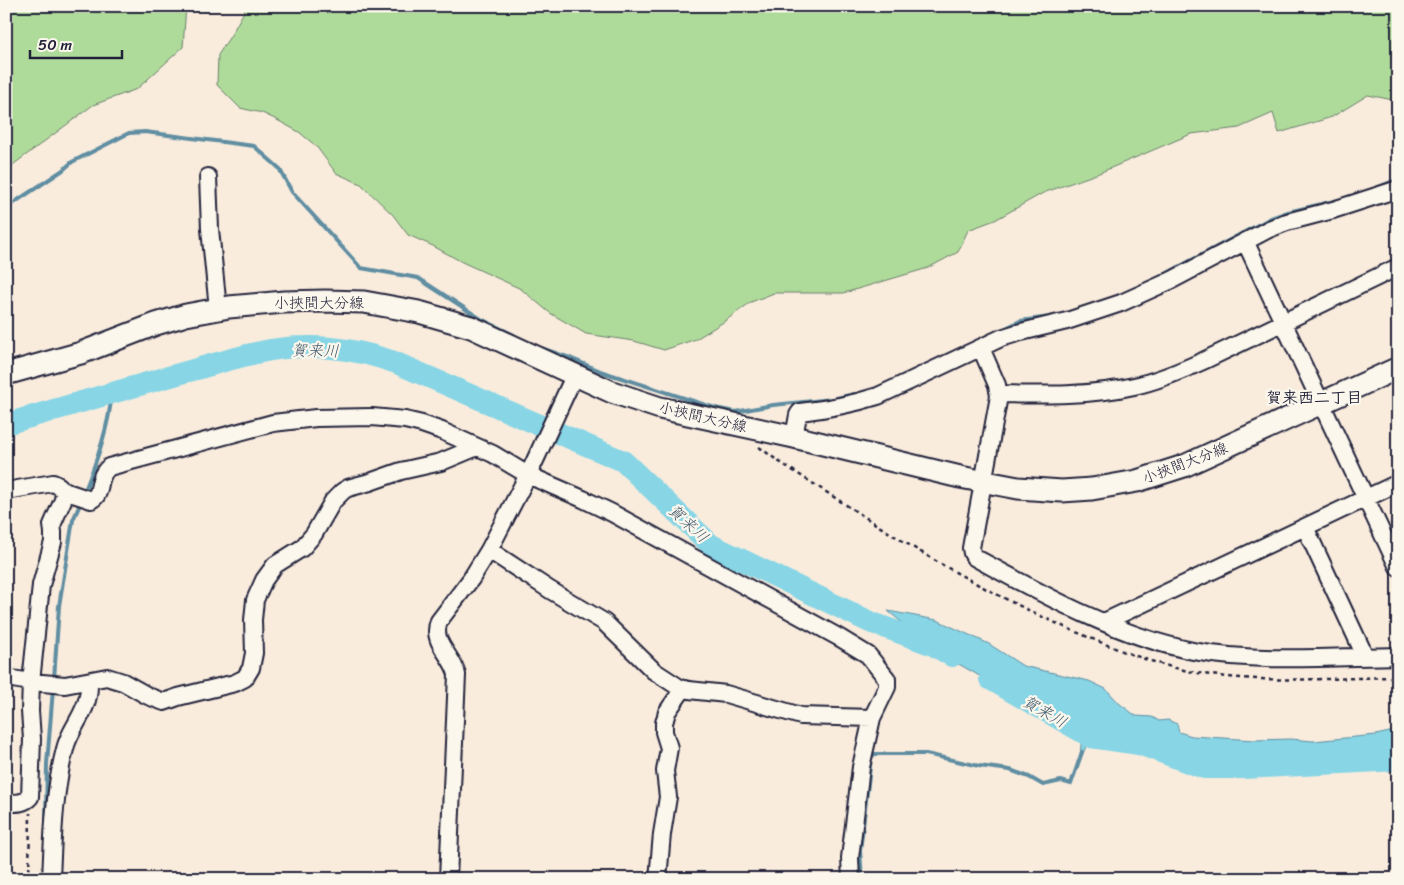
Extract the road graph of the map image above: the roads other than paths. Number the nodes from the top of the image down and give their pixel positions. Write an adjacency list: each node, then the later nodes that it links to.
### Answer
1 (208, 177): 5 (street)
2 (1398, 189): 3 (street)
3 (1245, 241): 6 (street); 7 (street)
4 (1398, 268): 6 (street)
5 (218, 309): 9 (main road, 小挾間大分線); 10 (main road, 小挾間大分線)
6 (1283, 322): 11 (street); 12 (street)
7 (980, 348): 11 (street); 13 (street)
8 (1398, 368): 12 (main road, 小挾間大分線)
9 (6, 374)
10 (572, 382): 13 (main road, 小挾間大分線); 15 (street)
11 (999, 394): 16 (street)
12 (1321, 404): 16 (main road, 小挾間大分線); 20 (street)
13 (794, 437): 16 (main road, 小挾間大分線)
14 (477, 447): 15 (street); 19 (street); 28 (street)
15 (530, 472): 22 (street); 31 (street)
16 (984, 482): 24 (street)
17 (1398, 483): 20 (street)
18 (6, 491): 19 (street)
19 (64, 491): 29 (street)
20 (1366, 498): 21 (street); 23 (street)
21 (1305, 527): 24 (street); 25 (street)
22 (489, 550): 30 (street); 34 (street)
23 (1397, 561)
24 (1104, 622): 25 (street)
25 (1365, 656): 26 (street)
26 (1398, 656)
27 (6, 678): 29 (street)
28 (89, 681): 29 (street); 33 (street)
29 (31, 682): 32 (street)
30 (683, 689): 31 (street); 35 (street)
31 (872, 718): 36 (street)
32 (6, 803)
33 (51, 879)
34 (448, 879)
35 (658, 879)
36 (852, 879)

